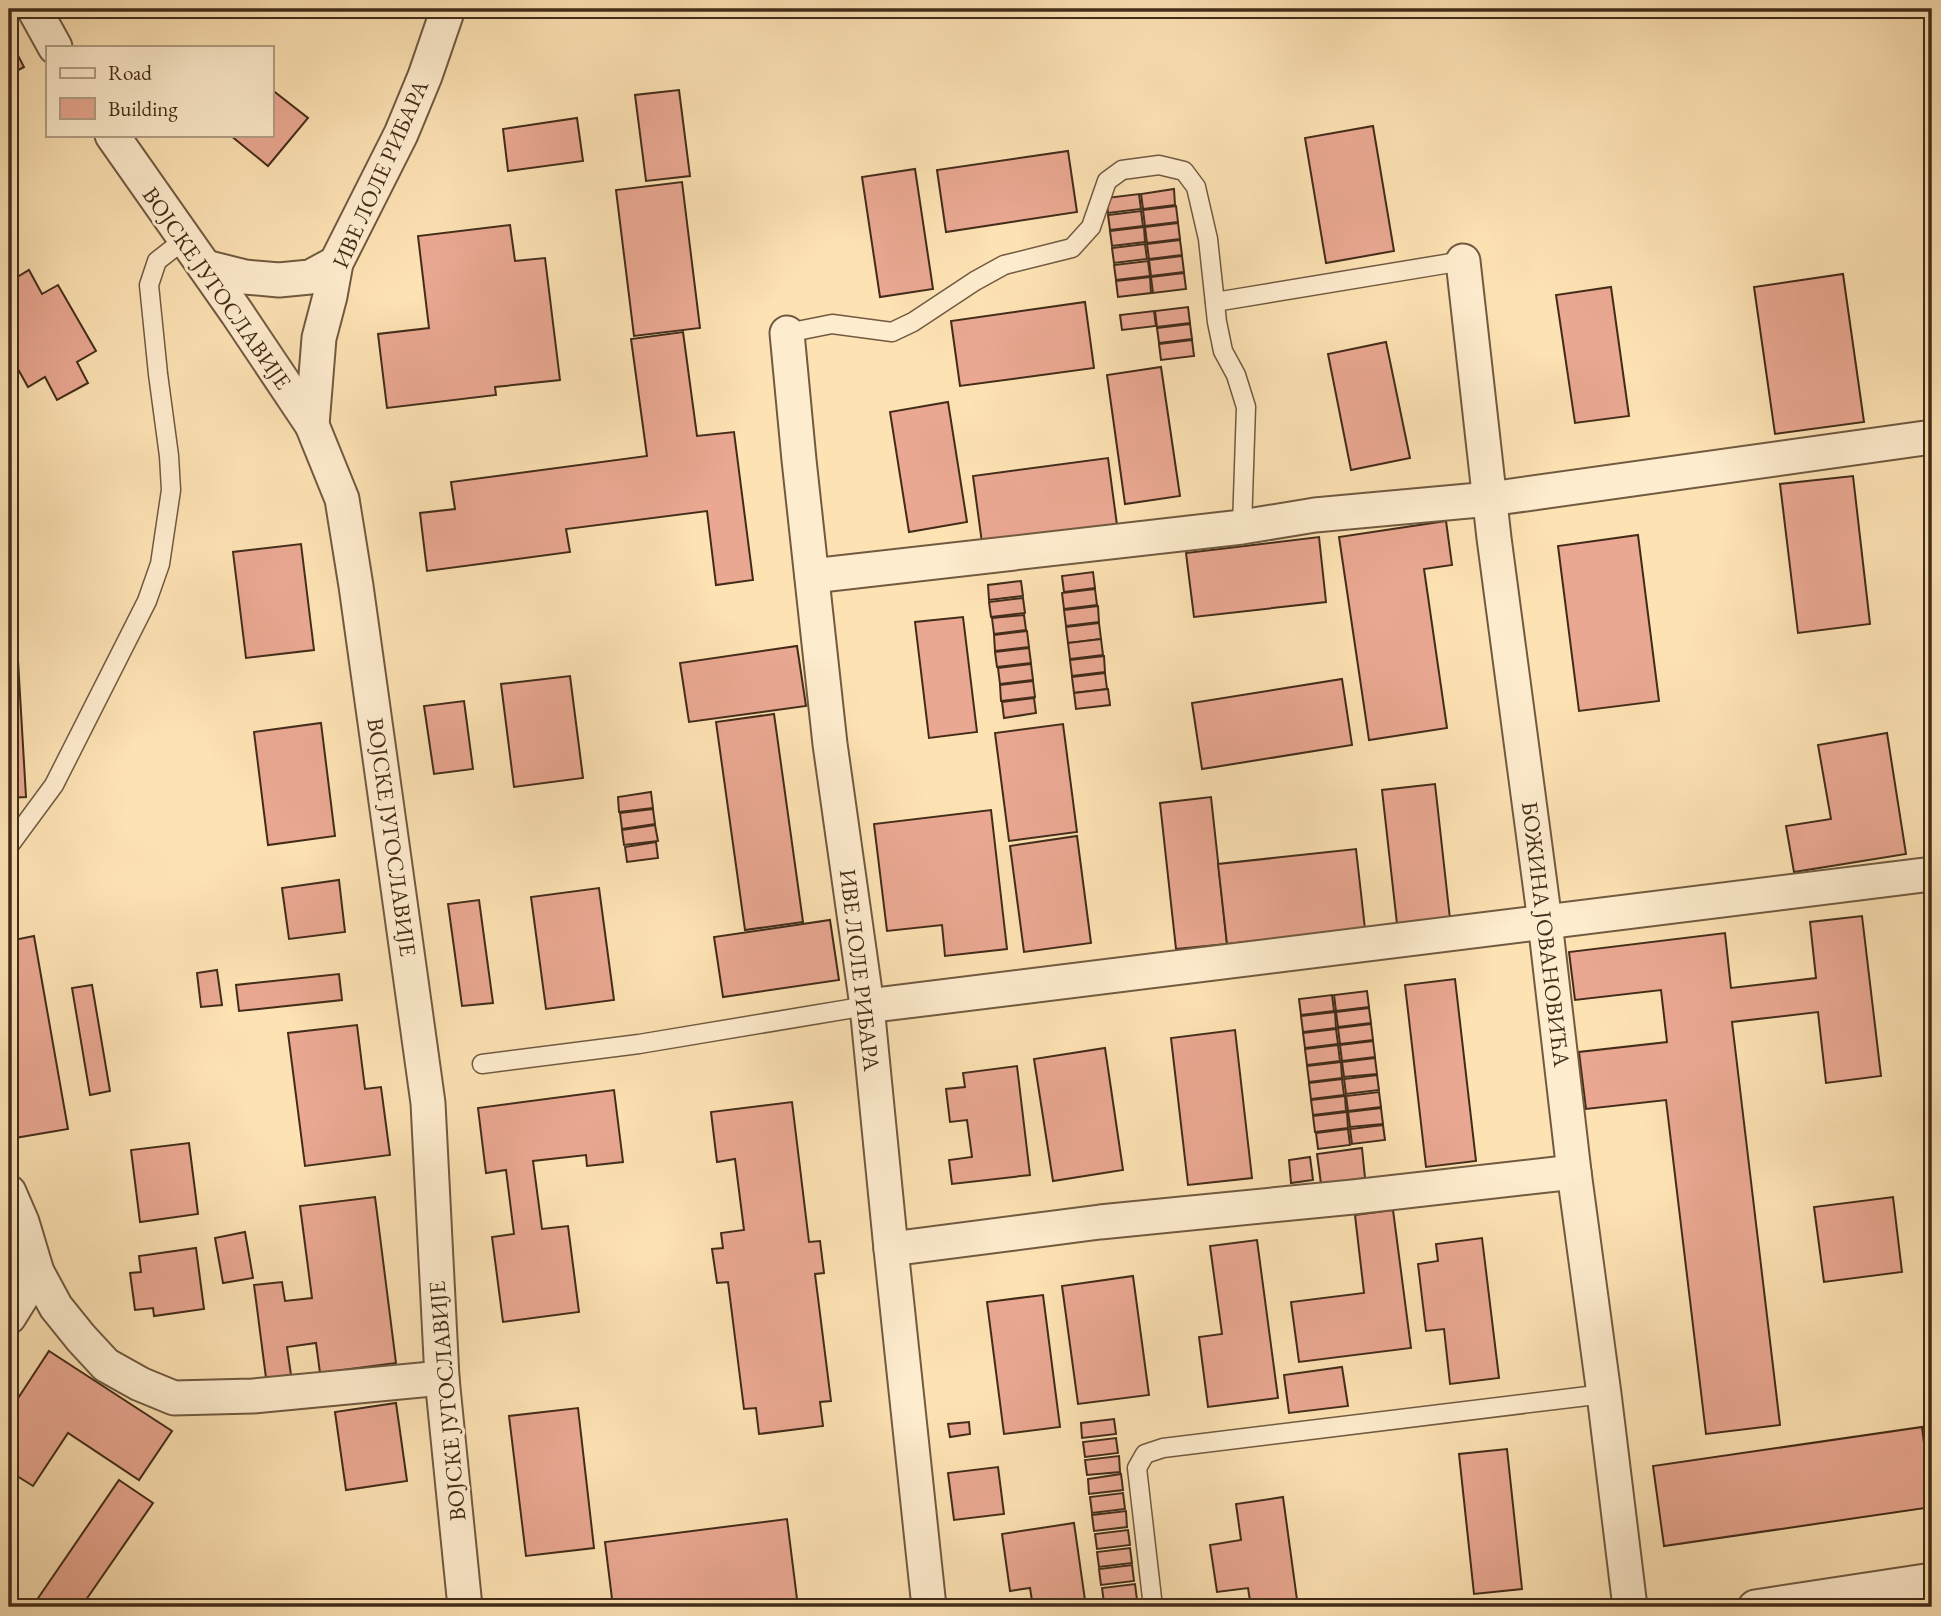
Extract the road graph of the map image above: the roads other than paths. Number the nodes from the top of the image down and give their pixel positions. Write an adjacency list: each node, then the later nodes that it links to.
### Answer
1 (34, 9): 3 (street)
2 (448, 9): 7 (street, ИВЕ ЛОЛЕ РИБАРА)
3 (54, 46)
4 (113, 136): 5 (street, ВОЈСКЕ ЈУГОСЛАВИЈЕ)
5 (185, 239): 8 (street, ВОЈСКЕ ЈУГОСЛАВИЈЕ); 16 (lane)
6 (1463, 261): 9 (lane); 13 (street, БОЖИНА ЈОВАНОВИЋА)
7 (335, 263): 8 (street); 11 (street, ИВЕ ЛОЛЕ РИБАРА)
8 (205, 267): 11 (street, ВОЈСКЕ ЈУГОСЛАВИЈЕ)
9 (1215, 302): 10 (lane); 14 (lane)
10 (787, 333): 15 (street, ИВЕ ЛОЛЕ РИБАРА)
11 (312, 425): 26 (street, ВОЈСКЕ ЈУГОСЛАВИЈЕ)
12 (1932, 437): 13 (street)
13 (1490, 499): 14 (street); 18 (street, БОЖИНА ЈОВАНОВИЋА)
14 (1242, 527): 15 (street)
15 (812, 576): 19 (street, ИВЕ ЛОЛЕ РИБАРА)
16 (9, 846)
17 (1932, 874): 18 (street)
18 (1545, 922): 19 (street); 21 (street, БОЖИНА ЈОВАНОВИЋА)
19 (867, 1006): 20 (lane); 23 (street, ИВЕ ЛОЛЕ РИБАРА)
20 (482, 1064)
21 (1574, 1172): 23 (street); 27 (street, БОЖИНА ЈОВАНОВИЋА)
22 (9, 1192): 24 (street)
23 (891, 1249): 30 (street, ИВЕ ЛОЛЕ РИБАРА)
24 (37, 1272): 25 (street); 26 (street)
25 (9, 1317)
26 (442, 1378): 29 (street, ВОЈСКЕ ЈУГОСЛАВИЈЕ)
27 (1604, 1394): 31 (lane); 32 (street, БОЖИНА ЈОВАНОВИЋА)
28 (1932, 1580): 33 (street)
29 (465, 1607)
30 (929, 1607)
31 (1153, 1607)
32 (1630, 1607)
33 (1755, 1607)

